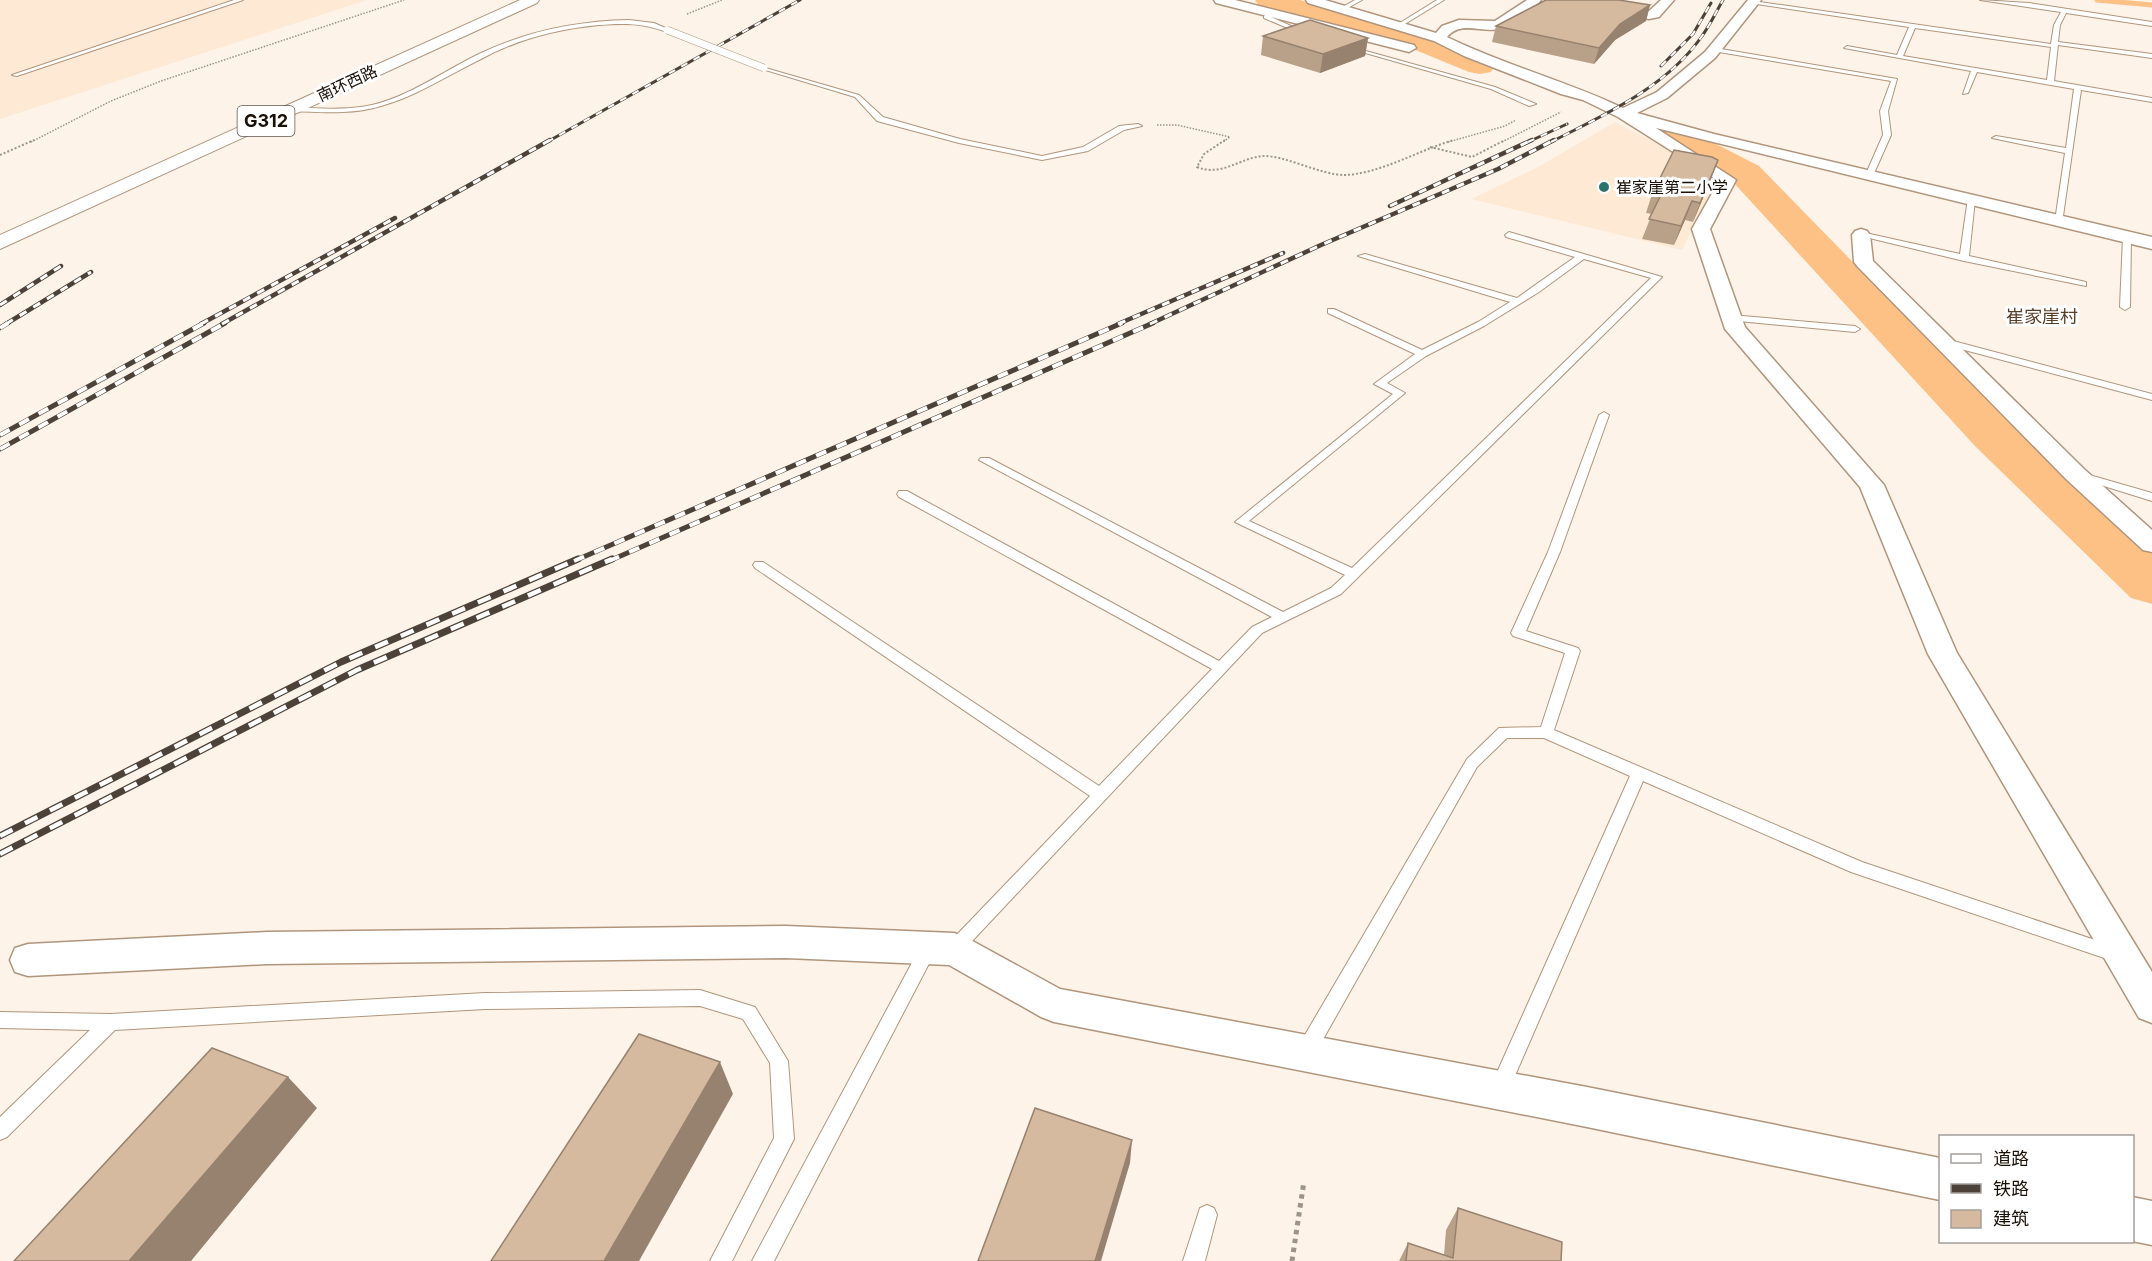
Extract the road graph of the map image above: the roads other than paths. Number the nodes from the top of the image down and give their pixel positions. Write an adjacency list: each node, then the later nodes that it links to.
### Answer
1 (240, 0): 31 (lane)
2 (501, 0): 41 (highway, 南环西路 / G312)
3 (532, 0): 37 (highway, 南环西路 / G312)
4 (1220, 0): 15 (street)
5 (1312, 0): 13 (street)
6 (1359, 0): 13 (lane)
7 (1441, 0): 17 (lane)
8 (1535, 0): 20 (street)
9 (1561, 0): 10 (street)
10 (1668, 0)
11 (1983, 0): 14 (lane)
12 (1754, 2): 18 (lane); 24 (street)
13 (1342, 9): 17 (street)
14 (2064, 12): 16 (lane); 22 (lane)
15 (1271, 14): 19 (lane); 25 (street)
16 (2152, 24)
17 (1398, 26): 20 (street)
18 (1912, 27): 22 (lane); 28 (lane)
19 (1315, 37)
20 (1438, 38): 29 (street)
21 (1337, 43): 36 (lane)
22 (2054, 44): 26 (lane); 32 (lane)
23 (1847, 48): 28 (lane)
24 (1714, 50): 38 (street); 43 (lane)
25 (1420, 51)
26 (2152, 56)
27 (1443, 57): 29 (street)
28 (1899, 57): 30 (lane)
29 (1513, 70): 38 (street)
30 (1975, 70): 32 (lane); 34 (lane)
31 (15, 75)
32 (2050, 82): 33 (lane)
33 (2078, 87): 35 (lane); 42 (lane)
34 (1965, 93)
35 (2152, 99)
36 (1532, 104)
37 (290, 110): 39 (lane, bridge); 49 (highway, 南环西路 / G312)
38 (1623, 114): 43 (street); 58 (street)
39 (1138, 126)
40 (1996, 138): 42 (lane)
41 (186, 139)
42 (2069, 151): 45 (lane)
43 (1869, 176): 44 (street)
44 (1971, 200): 45 (street); 53 (lane)
45 (2059, 221): 48 (street)
46 (1509, 235): 51 (lane)
47 (1861, 235): 53 (lane); 60 (street)
48 (2127, 237): 50 (street); 56 (lane)
49 (0, 243)
50 (2152, 243)
51 (1582, 255): 55 (lane); 70 (lane)
52 (1362, 256): 55 (lane)
53 (1964, 258): 54 (lane)
54 (2083, 284)
55 (1517, 302): 61 (lane)
56 (2125, 307)
57 (1331, 311): 61 (lane)
58 (1731, 318): 59 (lane); 77 (street)
59 (1855, 328)
60 (1942, 341): 62 (lane); 65 (street)
61 (1422, 354): 70 (lane)
62 (2152, 397)
63 (1604, 414): 73 (lane)
64 (985, 460): 71 (lane)
65 (2075, 474): 67 (lane); 68 (street)
66 (903, 494): 72 (lane)
67 (2152, 497)
68 (2152, 544)
69 (759, 565): 75 (lane)
70 (1353, 574): 71 (lane)
71 (1282, 617): 72 (lane)
72 (1221, 668): 75 (lane)
73 (1546, 733): 74 (lane); 82 (lane)
74 (1639, 773): 77 (lane); 83 (lane)
75 (1100, 795): 76 (lane)
76 (941, 949): 78 (street); 82 (street); 90 (lane)
77 (2122, 956): 79 (street)
78 (28, 960)
79 (2152, 1006)
80 (0, 1020): 81 (lane)
81 (111, 1022): 84 (lane); 89 (lane)
82 (1305, 1053): 83 (street)
83 (1499, 1090): 85 (street)
84 (0, 1130)
85 (1939, 1179)
86 (1207, 1215): 91 (lane)
87 (2134, 1218): 88 (street)
88 (2152, 1222)
89 (721, 1261)
90 (763, 1261)
91 (1194, 1261)

